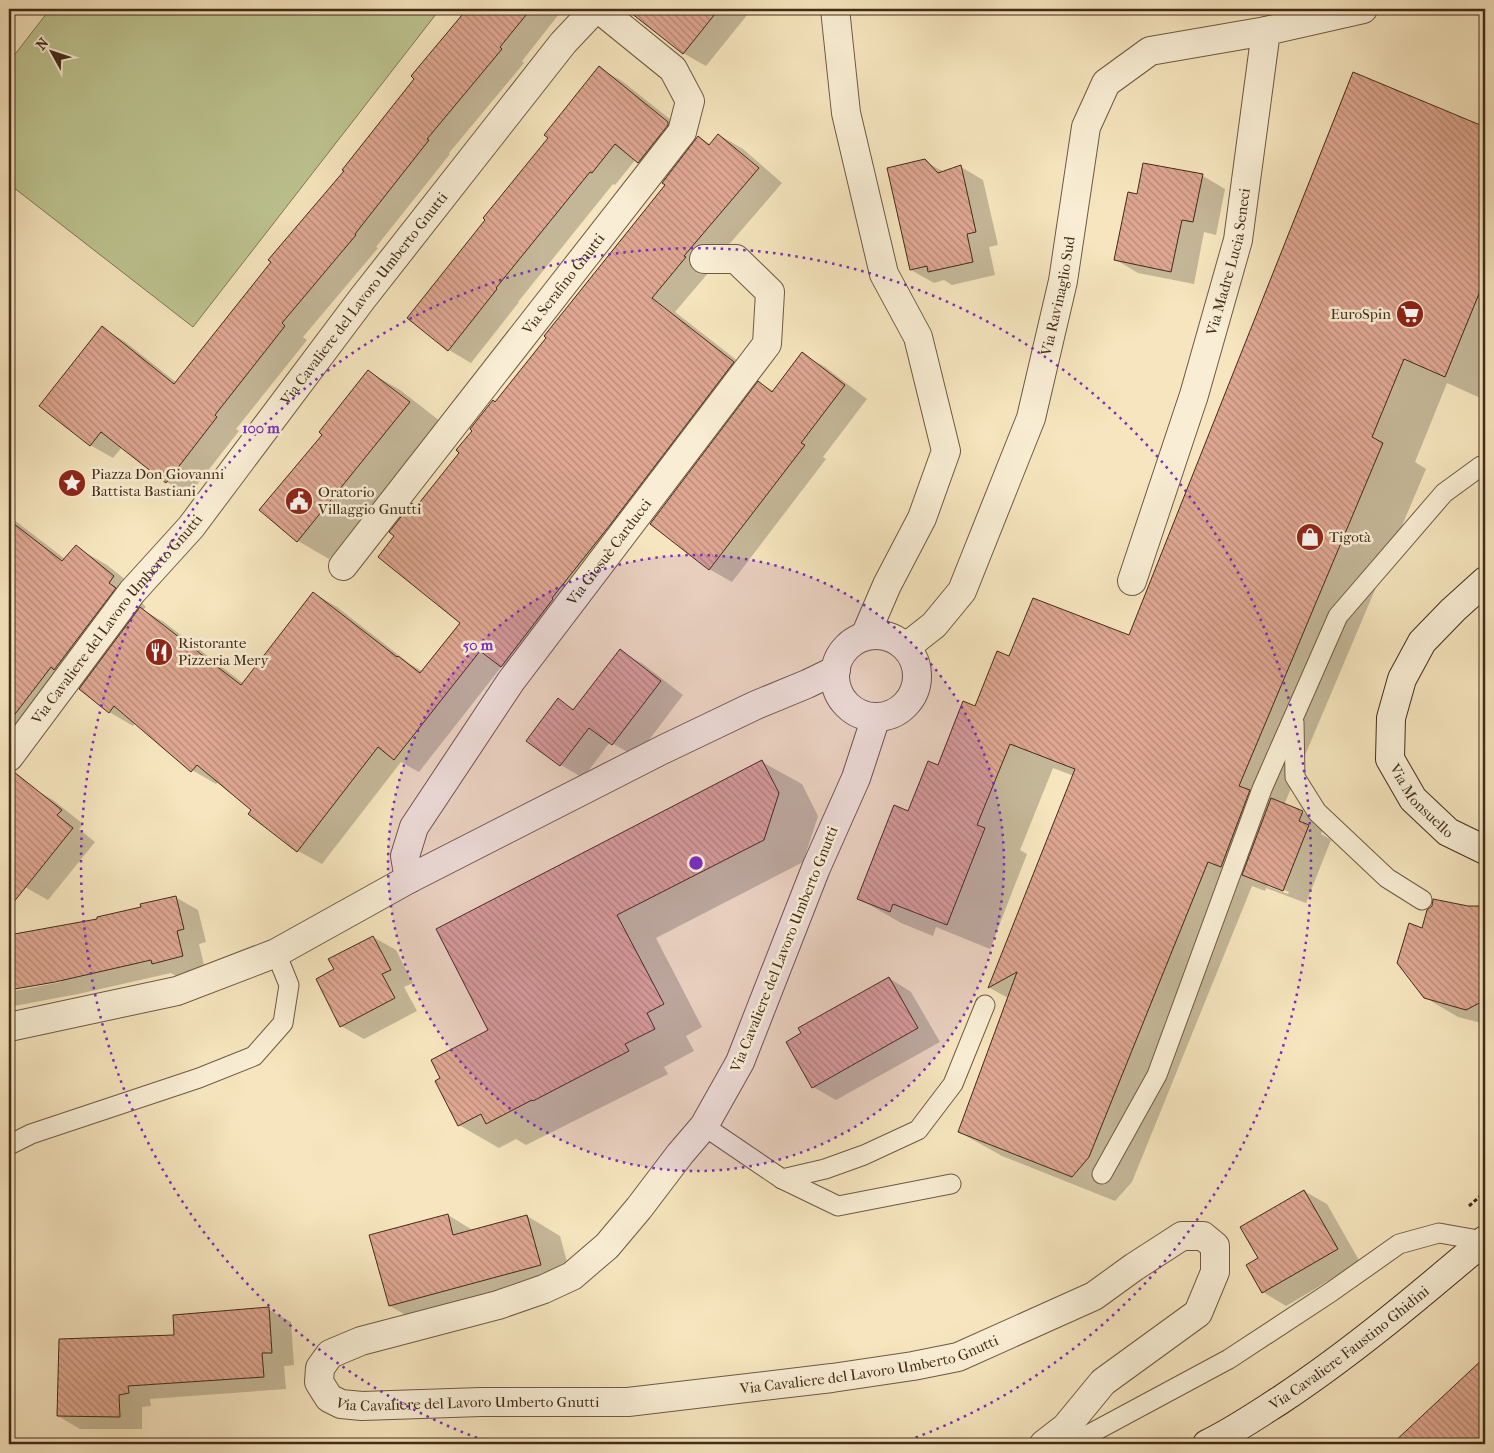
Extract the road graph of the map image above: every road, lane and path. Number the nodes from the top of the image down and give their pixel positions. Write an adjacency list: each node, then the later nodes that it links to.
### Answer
1 (597, 9): 7 (street, Via Serafino Gnutti); 15 (street, Via Cavaliere del Lavoro Umberto Gnutti)
2 (835, 9): 10 (street)
3 (1363, 9): 4 (street)
4 (1266, 31): 9 (street, Via Madre Lucia Seneci); 11 (street, Via Ravinaglio Sud)
5 (704, 259): 17 (street, Via Giosuè Carducci)
6 (1485, 470): 14 (lane)
7 (343, 566)
8 (1485, 580): 16 (street, Via Monsuello)
9 (1132, 581)
10 (865, 636): 11 (street); 12 (street)
11 (906, 647): 13 (street)
12 (836, 670): 13 (street); 17 (street)
13 (876, 717): 22 (street, Via Cavaliere del Lavoro Umberto Gnutti)
14 (1294, 717): 18 (lane); 24 (lane)
15 (9, 757)
16 (1485, 850)
17 (409, 879): 19 (street)
18 (1422, 900)
19 (276, 953): 21 (street); 23 (lane)
20 (985, 1005): 25 (lane)
21 (9, 1026)
22 (704, 1126): 25 (lane); 30 (street, Via Cavaliere del Lavoro Umberto Gnutti)
23 (9, 1145)
24 (1102, 1174)
25 (782, 1179): 26 (lane)
26 (951, 1184)
27 (1485, 1192): 28 (path)
28 (1467, 1208)
29 (1485, 1240): 31 (lane); 32 (street, Via Cavaliere Faustino Ghidini)
30 (1044, 1444)
31 (1071, 1444)
32 (1207, 1444)

